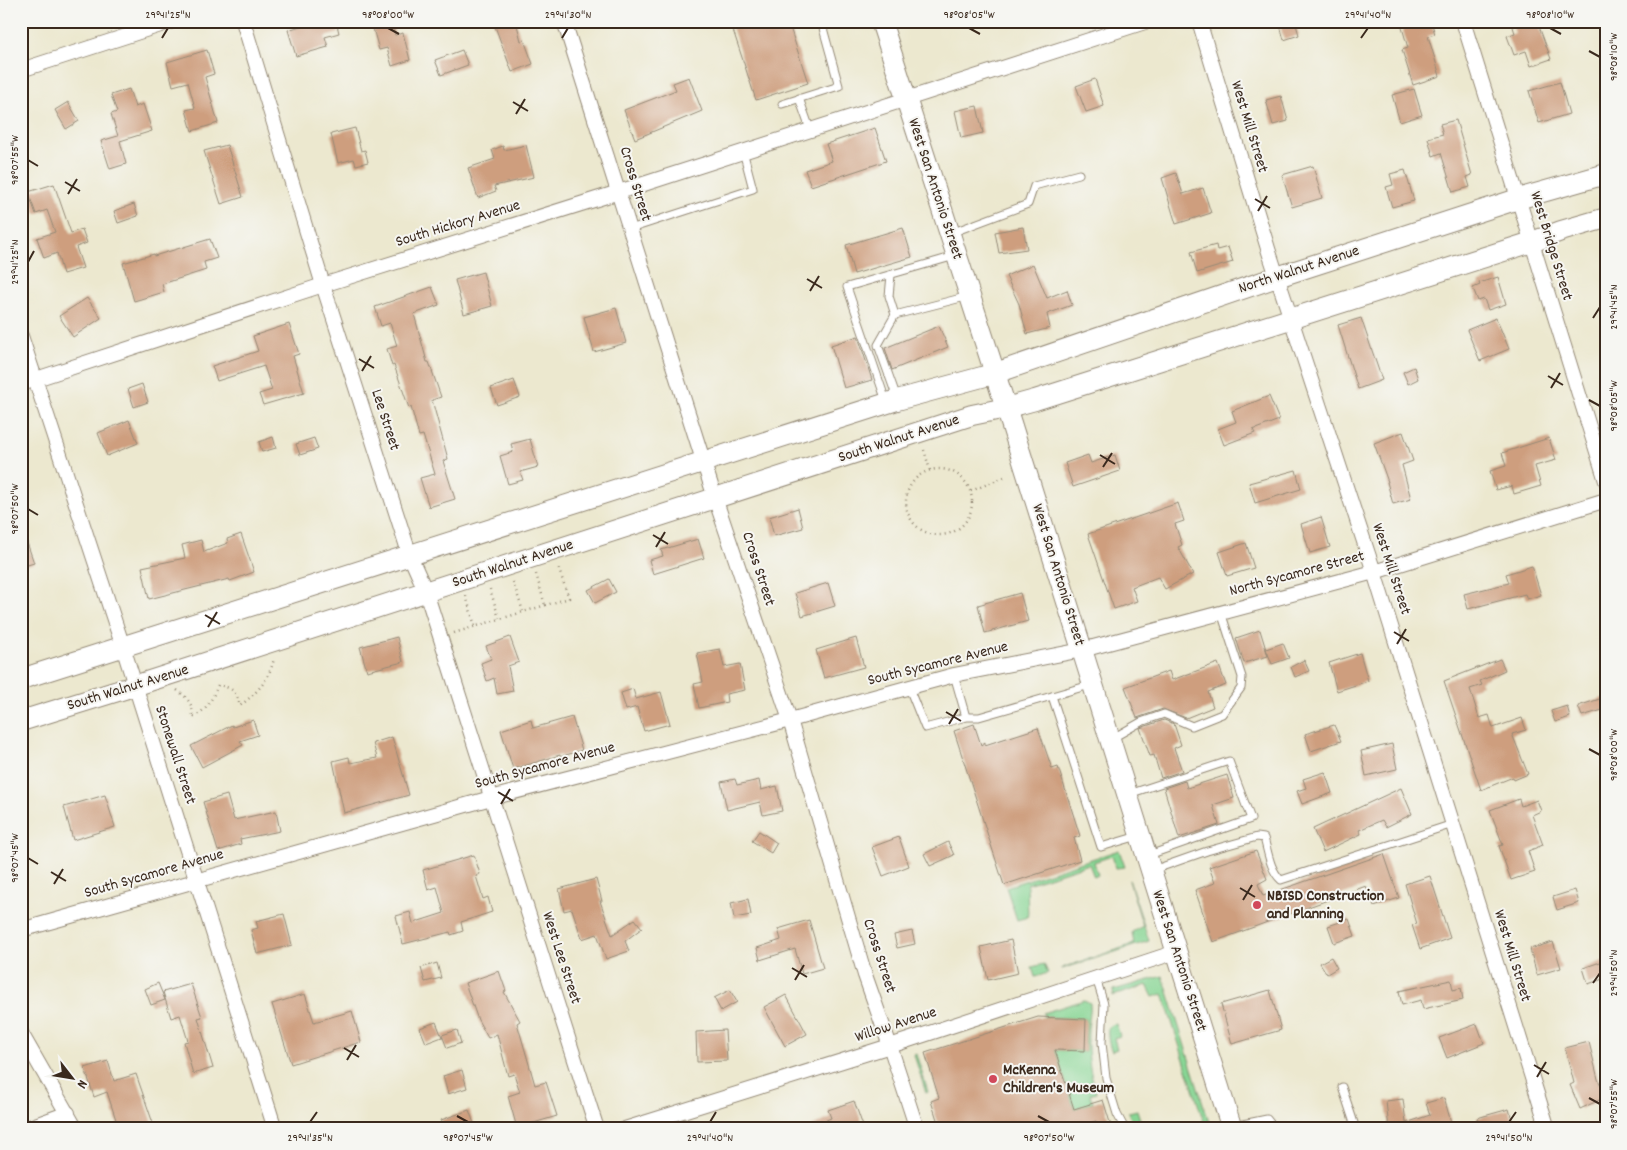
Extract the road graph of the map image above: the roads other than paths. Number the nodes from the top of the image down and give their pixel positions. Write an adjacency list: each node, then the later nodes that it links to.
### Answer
1 (173, 21): 9 (street)
2 (243, 21): 26 (street, Lee Street)
3 (564, 21): 17 (street, Cross Street)
4 (821, 21): 10 (lane)
5 (881, 21): 11 (main road, West San Antonio Street)
6 (1148, 21): 11 (street, South Hickory Avenue)
7 (1199, 21): 25 (street, West Mill Street)
8 (1463, 21): 18 (street, West Bridge Street)
9 (21, 70)
10 (799, 98): 12 (lane); 13 (lane)
11 (906, 98): 13 (street, South Hickory Avenue); 21 (main road, West San Antonio Street)
12 (782, 104)
13 (810, 129): 14 (street, South Hickory Avenue)
14 (744, 151): 17 (street, South Hickory Avenue); 20 (lane)
15 (1079, 174): 21 (lane)
16 (1606, 174): 18 (main road, North Walnut Avenue)
17 (619, 192): 20 (street, Cross Street); 26 (street, South Hickory Avenue)
18 (1518, 199): 22 (street, West Bridge Street); 25 (main road, North Walnut Avenue)
19 (1606, 218): 22 (main road)
20 (630, 229): 36 (street, Cross Street)
21 (949, 234): 23 (main road, West San Antonio Street)
22 (1532, 242): 29 (main road); 37 (street, West Bridge Street)
23 (956, 255): 24 (lane); 27 (main road, West San Antonio Street)
24 (891, 274): 28 (lane); 34 (lane)
25 (1277, 277): 29 (street, West Mill Street); 31 (main road, North Walnut Avenue)
26 (323, 285): 32 (street, South Hickory Avenue); 40 (street, Lee Street)
27 (969, 296): 28 (lane); 31 (main road, West San Antonio Street)
28 (895, 315): 34 (lane)
29 (1290, 318): 35 (main road); 41 (street, West Mill Street)
30 (21, 336): 32 (street, Stonewall Street)
31 (993, 374): 34 (main road); 35 (main road, West San Antonio Street)
32 (36, 379): 33 (street, South Hickory Avenue); 44 (street, Stonewall Street)
33 (21, 384)
34 (892, 402): 36 (main road)
35 (1006, 408): 38 (main road, South Walnut Avenue); 45 (main road, West San Antonio Street)
36 (705, 461): 38 (street, Cross Street); 40 (main road)
37 (1606, 480)
38 (715, 498): 42 (main road, South Walnut Avenue); 54 (street, Cross Street)
39 (1606, 500): 41 (street, North Sycamore Street)
40 (410, 556): 42 (street, Lee Street); 44 (main road)
41 (1374, 572): 43 (street, North Sycamore Street); 58 (street, West Mill Street)
42 (426, 592): 49 (main road, South Walnut Avenue); 57 (street, Lee Street)
43 (1221, 612): 45 (street, North Sycamore Street); 55 (lane)
44 (123, 647): 47 (main road); 49 (street, Stonewall Street)
45 (1082, 650): 46 (street, South Sycamore Avenue); 48 (main road, West San Antonio Street)
46 (954, 675): 50 (street, South Sycamore Avenue); 52 (lane)
47 (21, 679)
48 (1093, 684): 51 (lane); 55 (main road, West San Antonio Street)
49 (134, 686): 53 (main road, South Walnut Avenue); 61 (street, Stonewall Street)
50 (909, 688): 52 (lane); 54 (street, South Sycamore Avenue)
51 (1052, 696): 52 (lane); 59 (lane)
52 (966, 717)
53 (21, 720)
54 (790, 720): 57 (street, South Sycamore Avenue); 66 (street, Cross Street)
55 (1110, 740): 56 (main road, West San Antonio Street)
56 (1127, 795): 59 (main road, West San Antonio Street); 60 (lane)
57 (491, 798): 61 (street, South Sycamore Avenue); 73 (street, West Lee Street)
58 (1453, 824): 60 (lane); 79 (street, West Mill Street)
59 (1140, 836): 60 (main road, West San Antonio Street)
60 (1148, 864): 63 (main road, West San Antonio Street)
61 (197, 880): 62 (street, South Sycamore Avenue); 72 (street, Stonewall Street)
62 (21, 930)
63 (1176, 952): 64 (street, Willow Avenue); 69 (main road, West San Antonio Street)
64 (1096, 978): 66 (street, Willow Avenue); 76 (lane)
65 (21, 1032): 68 (street)
66 (890, 1046): 74 (street, Willow Avenue); 75 (street, Cross Street)
67 (1342, 1087): 78 (lane)
68 (68, 1113): 70 (street); 71 (street)
69 (1232, 1128): 77 (lane)
70 (24, 1129)
71 (76, 1129)
72 (275, 1129)
73 (597, 1129)
74 (625, 1129)
75 (917, 1129)
76 (1125, 1129)
77 (1274, 1129)
78 (1356, 1129)
79 (1548, 1129)

